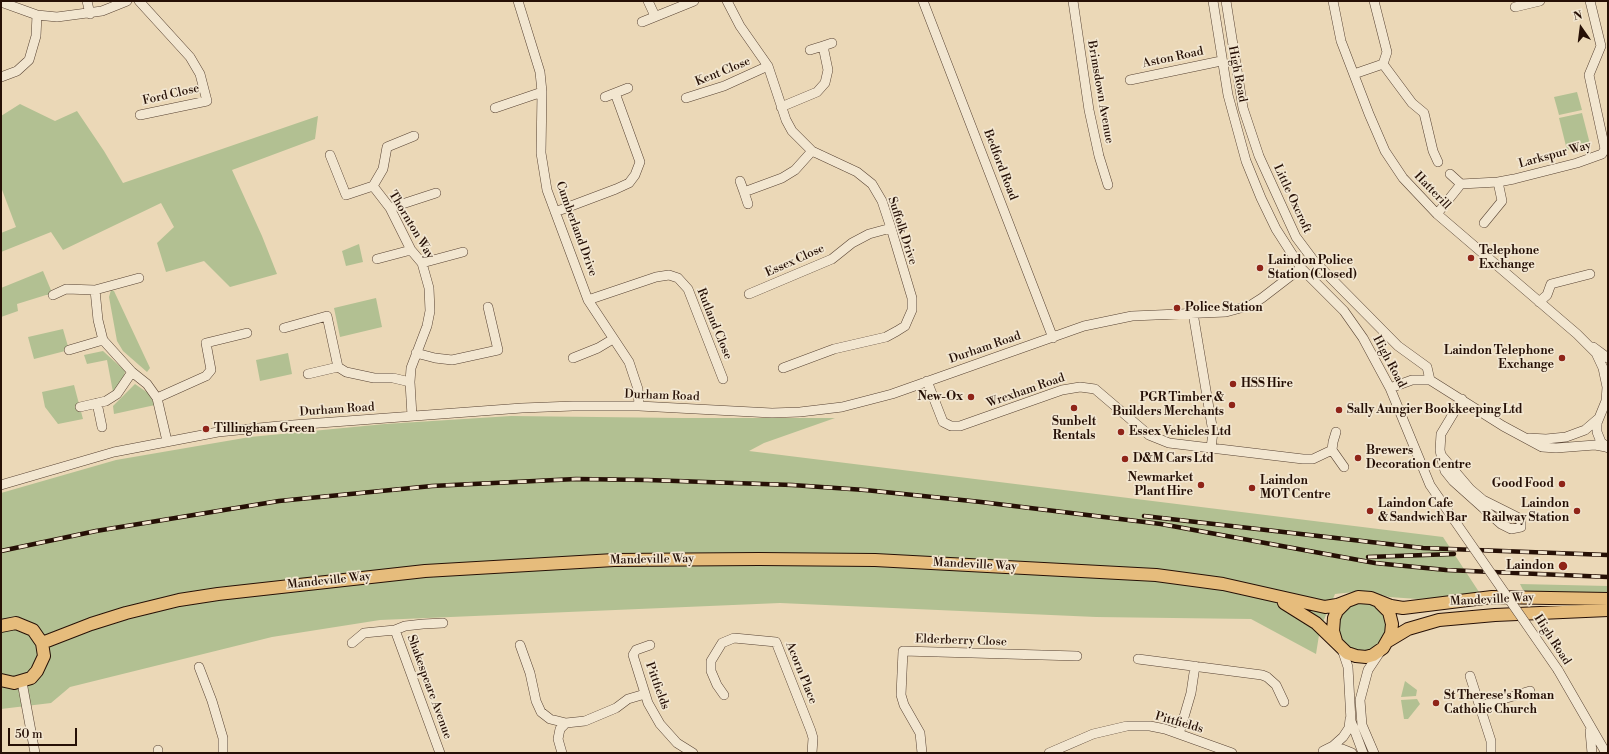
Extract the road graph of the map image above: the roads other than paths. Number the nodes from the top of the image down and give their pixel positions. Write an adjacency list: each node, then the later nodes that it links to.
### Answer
1 (87, 1): 18 (street)
2 (127, 1): 18 (street)
3 (139, 1): 36 (street, Ford Close)
4 (518, 1): 30 (street, Cumberland Drive)
5 (648, 1): 20 (street)
6 (694, 1): 20 (street)
7 (727, 1): 25 (street, Suffolk Drive)
8 (924, 1): 71 (street, Bedford Road)
9 (1073, 1): 45 (street, Brimsdown Avenue)
10 (1213, 1): 23 (street, High Road)
11 (1226, 1): 84 (street, Little Oxcroft)
12 (1333, 1): 26 (street, Hatterill)
13 (1374, 1): 24 (street)
14 (1540, 1): 17 (street)
15 (1590, 1): 43 (street, Larkspur Way)
16 (1, 2): 19 (street)
17 (1515, 7)
18 (90, 14): 19 (street)
19 (37, 15): 27 (street)
20 (655, 16): 21 (street)
21 (642, 22)
22 (810, 50): 34 (street)
23 (1221, 61): 28 (street, Aston Road); 59 (street, High Road)
24 (1383, 64): 26 (street); 40 (street)
25 (768, 66): 33 (street, Kent Close); 34 (street, Suffolk Drive)
26 (1354, 74): 52 (street, Hatterill)
27 (1, 77)
28 (1130, 80)
29 (628, 88): 31 (street)
30 (542, 92): 35 (street); 51 (street, Cumberland Drive)
31 (616, 93): 32 (street); 51 (street)
32 (605, 97)
33 (686, 98)
34 (781, 107): 38 (street, Suffolk Drive)
35 (495, 108)
36 (140, 115)
37 (414, 136): 46 (street)
38 (812, 151): 47 (street); 54 (street, Suffolk Drive)
39 (330, 155): 46 (street, Thornton Way)
40 (1438, 162)
41 (1450, 174): 44 (street)
42 (740, 181): 47 (street)
43 (1498, 182): 44 (street, Larkspur Way); 53 (street)
44 (1461, 184): 52 (street)
45 (1108, 185)
46 (373, 186): 50 (street, Thornton Way)
47 (744, 192): 49 (street)
48 (436, 194): 50 (street)
49 (748, 204)
50 (390, 208): 55 (street, Thornton Way)
51 (555, 212): 65 (street, Cumberland Drive)
52 (1436, 214): 66 (street, Hatterill)
53 (1484, 223)
54 (892, 228): 64 (street, Essex Close); 80 (street, Suffolk Drive)
55 (411, 250): 57 (street); 58 (street, Thornton Way)
56 (463, 252): 58 (street)
57 (377, 259)
58 (422, 263): 76 (street, Thornton Way)
59 (1301, 268): 68 (street, Durham Road); 87 (street, High Road)
60 (1590, 274): 66 (street)
61 (139, 278): 62 (street)
62 (95, 290): 63 (street); 73 (street)
63 (53, 294)
64 (749, 294)
65 (588, 300): 72 (street, Cumberland Drive); 83 (street, Rutland Close)
66 (1539, 302): 74 (street, Hatterill)
67 (488, 307): 76 (street)
68 (1193, 313): 71 (street, Durham Road); 99 (street)
69 (284, 328): 79 (street)
70 (247, 333): 88 (street)
71 (1053, 338): 85 (street, Durham Road)
72 (613, 339): 77 (street); 91 (street, Cumberland Drive)
73 (103, 340): 75 (street); 81 (street)
74 (1590, 346): 78 (street, Hatterill); 93 (street, Hatterill)
75 (69, 350)
76 (416, 353): 86 (street, Thornton Way)
77 (573, 358)
78 (1608, 358)
79 (338, 367): 82 (street); 86 (street)
80 (783, 368)
81 (132, 372): 88 (street); 90 (street)
82 (308, 374)
83 (723, 379)
84 (1430, 380): 87 (street); 89 (street)
85 (927, 381): 91 (street, Durham Road); 99 (street, Wrexham Road)
86 (410, 382): 94 (street, Thornton Way)
87 (1390, 388): 132 (street, High Road, bridge)
88 (157, 398): 98 (street)
89 (1462, 399): 97 (street); 102 (street)
90 (97, 403): 92 (street); 95 (street)
91 (639, 406): 94 (street, Durham Road)
92 (80, 408)
93 (1603, 413): 97 (street); 100 (street, Hatterill)
94 (412, 416): 98 (street, Durham Road)
95 (102, 427)
96 (1336, 432): 101 (street)
97 (1524, 438): 100 (street)
98 (167, 441): 104 (street, Durham Road)
99 (1211, 448): 101 (street, Wrexham Road)
100 (1607, 448)
101 (1332, 450): 103 (street)
102 (1441, 455): 102 (street)
103 (1344, 467)
104 (1, 484)
105 (1268, 595): 108 (main road, Mandeville Way); 113 (main road, Mandeville Way); 118 (main road, Mandeville Way)
106 (1608, 599): 107 (main road, Mandeville Way)
107 (1378, 601): 108 (main road, Mandeville Way); 115 (main road)
108 (1346, 602): 118 (main road)
109 (1608, 610): 115 (main road, Mandeville Way)
110 (443, 623): 112 (street)
111 (1, 626): 113 (main road)
112 (395, 630): 114 (street); 138 (street, Shakespeare Avenue)
113 (42, 643): 125 (main road)
114 (352, 643)
115 (1386, 644): 118 (main road, Mandeville Way); 147 (street)
116 (520, 645): 133 (street)
117 (650, 645): 127 (street, Pittfields)
118 (1340, 646): 131 (street)
119 (1077, 656): 142 (street, Elderberry Close)
120 (1138, 659): 121 (street)
121 (1195, 666): 129 (street); 134 (street)
122 (199, 667): 137 (street)
123 (1470, 676): 130 (street)
124 (1, 680): 125 (main road)
125 (22, 682): 136 (street)
126 (1530, 691): 130 (street)
127 (645, 694): 133 (street); 140 (street, Pittfields)
128 (724, 695): 141 (street, Acorn Place)
129 (1284, 702)
130 (1480, 706): 148 (street)
131 (1350, 714): 135 (street); 146 (street)
132 (1587, 722): 149 (street, High Road); 150 (street, High Road)
133 (566, 723): 139 (street)
134 (1179, 734): 143 (street, Pittfields); 144 (street, Pittfields)
135 (1320, 752): 145 (street)
136 (35, 753)
137 (223, 753)
138 (440, 753)
139 (562, 753)
140 (693, 753)
141 (812, 753)
142 (922, 753)
143 (1050, 753)
144 (1232, 753)
145 (1352, 753)
146 (1363, 753)
147 (1374, 753)
148 (1491, 753)
149 (1592, 753)
150 (1606, 753)

